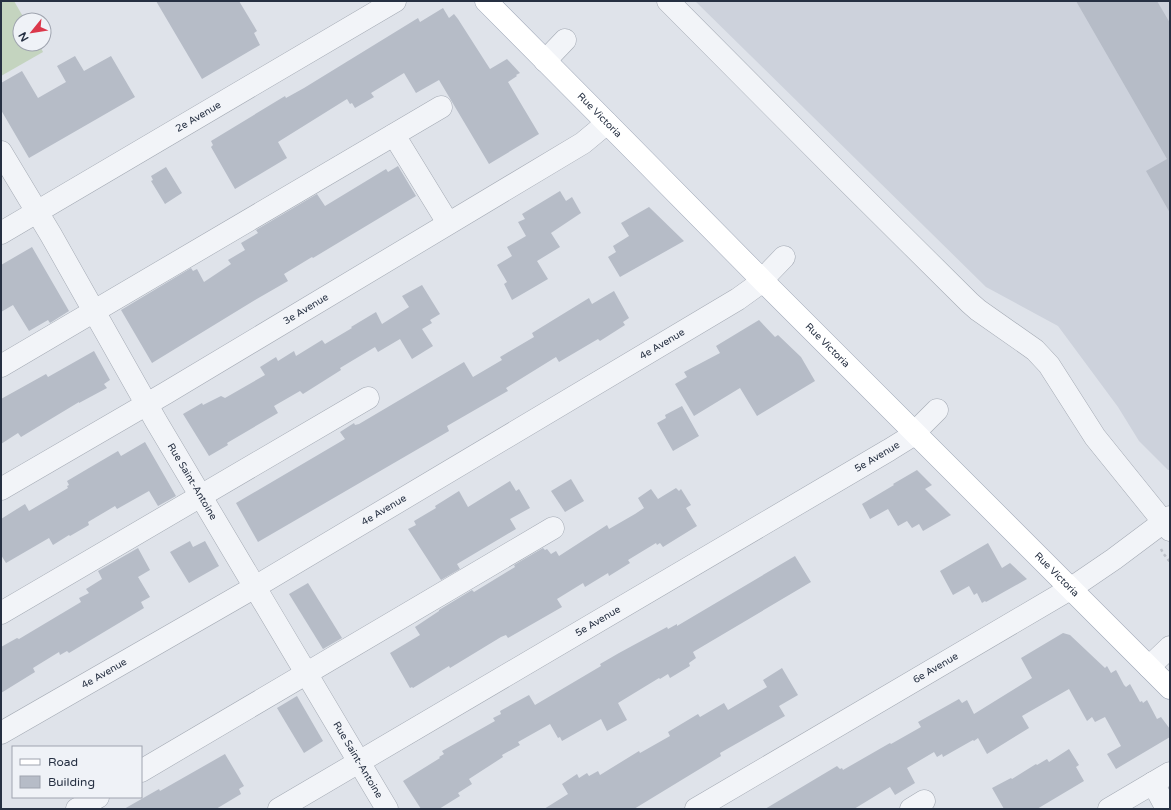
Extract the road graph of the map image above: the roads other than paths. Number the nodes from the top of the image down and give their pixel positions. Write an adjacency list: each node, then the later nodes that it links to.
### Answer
1 (395, 1): 10 (street, 2e Avenue)
2 (486, 1): 5 (main road, Rue Victoria)
3 (668, 1): 23 (street)
4 (565, 40): 5 (street)
5 (545, 61): 7 (main road, Rue Victoria)
6 (441, 107): 8 (street)
7 (607, 122): 11 (street, 3e Avenue); 14 (main road, Rue Victoria)
8 (394, 135): 11 (street); 15 (street)
9 (1, 152): 10 (street, Rue Saint-Antoine)
10 (37, 212): 12 (street, 2e Avenue); 15 (street, Rue Saint-Antoine)
11 (448, 223): 18 (street, 3e Avenue)
12 (1, 233)
13 (784, 257): 14 (street, 4e Avenue)
14 (762, 280): 20 (main road, Rue Victoria); 25 (street, 4e Avenue)
15 (94, 312): 16 (street); 18 (street, Rue Saint-Antoine)
16 (1, 366)
17 (368, 398): 22 (street)
18 (146, 405): 21 (street, 3e Avenue); 22 (street, Rue Saint-Antoine)
19 (937, 410): 20 (street, 5e Avenue)
20 (914, 432): 26 (main road, Rue Victoria); 33 (street, 5e Avenue)
21 (1, 489)
22 (200, 495): 25 (street, Rue Saint-Antoine); 27 (street)
23 (1168, 523): 26 (street, 6e Avenue)
24 (553, 528): 30 (street)
25 (254, 587): 30 (street, Rue Saint-Antoine); 32 (street, 4e Avenue)
26 (1070, 589): 29 (main road, Rue Victoria); 40 (street, 6e Avenue)
27 (1, 613)
28 (1170, 647): 29 (street)
29 (1149, 667): 31 (main road, Rue Victoria)
30 (306, 674): 33 (street, Rue Saint-Antoine); 34 (street)
31 (1170, 688)
32 (1, 733)
33 (359, 762): 38 (street, 5e Avenue); 39 (street, Rue Saint-Antoine)
34 (142, 771)
35 (1161, 778): 41 (street); 42 (street)
36 (96, 798): 37 (street)
37 (77, 809)
38 (279, 809)
39 (387, 809)
40 (696, 809)
41 (1109, 809)
42 (1167, 809)

